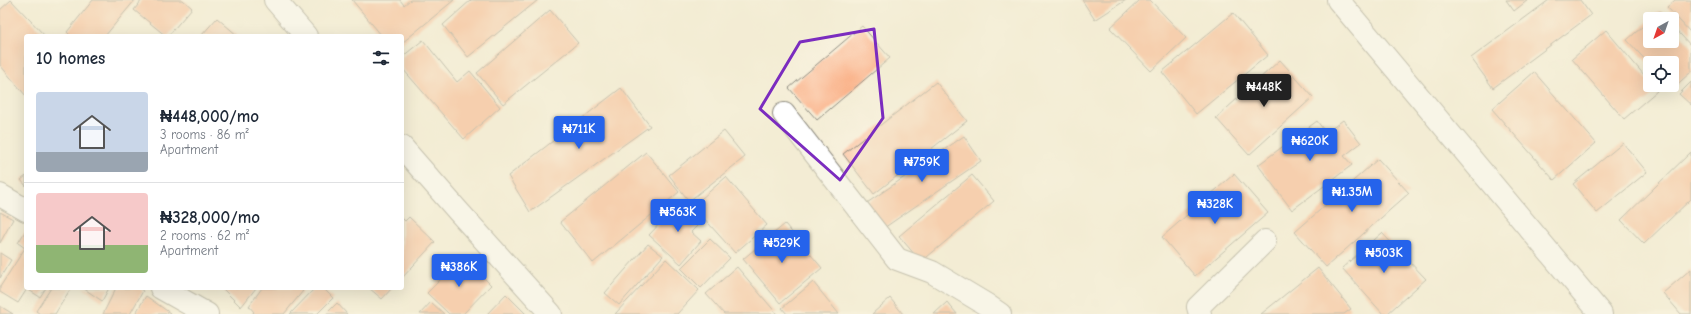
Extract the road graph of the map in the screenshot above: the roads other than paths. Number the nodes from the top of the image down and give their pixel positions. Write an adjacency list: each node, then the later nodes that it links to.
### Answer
1 (275, 0): 3 (street)
2 (1338, 0): 14 (street)
3 (304, 34)
4 (784, 114): 12 (street)
5 (404, 149): 11 (street)
6 (0, 195): 7 (street)
7 (24, 209)
8 (1265, 241): 13 (street)
9 (165, 290): 10 (street)
10 (207, 314)
11 (551, 314)
12 (1000, 314)
13 (1200, 314)
14 (1601, 314)

